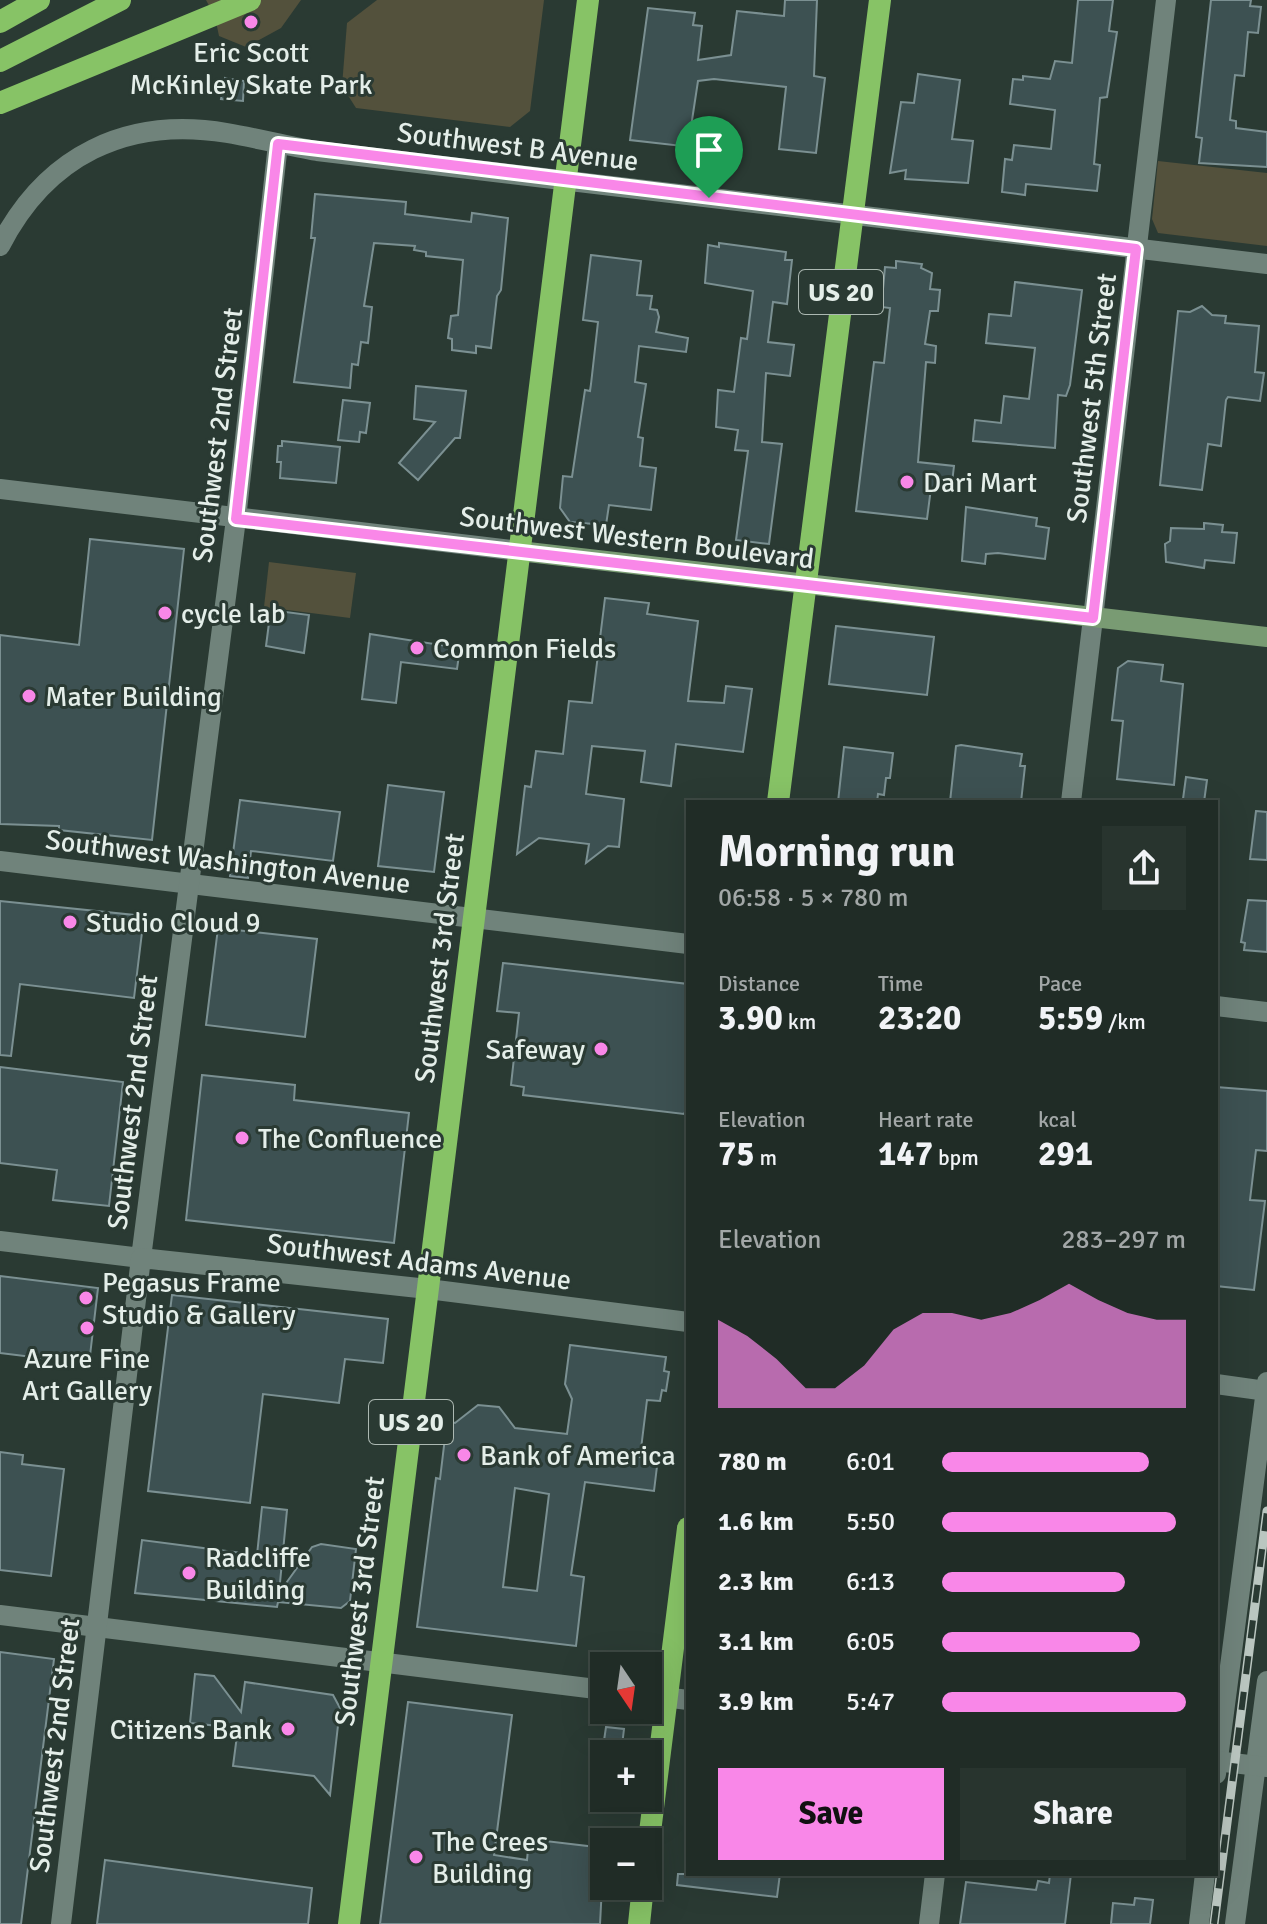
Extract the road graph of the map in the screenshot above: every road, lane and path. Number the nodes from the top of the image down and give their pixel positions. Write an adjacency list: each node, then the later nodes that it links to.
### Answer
1 (39, 0): 7 (highway)
2 (120, 0): 8 (highway)
3 (250, 0): 9 (highway)
4 (588, 0): 11 (highway, Southwest 3rd Street / US 20)
5 (880, 0): 12 (highway, US 20)
6 (1166, 0): 14 (street, Southwest 5th Street)
7 (0, 22)
8 (0, 61)
9 (0, 103)
10 (278, 144): 11 (street, Southwest B Avenue); 13 (street, Southwest B Avenue); 17 (street, Southwest 2nd Street)
11 (566, 180): 12 (street, Southwest B Avenue); 18 (highway, Southwest 3rd Street / US 20)
12 (851, 214): 14 (street, Southwest B Avenue); 19 (highway, US 20)
13 (0, 246)
14 (1136, 249): 15 (street, Southwest B Avenue); 20 (street, Southwest 5th Street)
15 (1267, 264)
16 (0, 489): 17 (street, Southwest Western Boulevard)
17 (236, 519): 18 (street, Southwest Western Boulevard); 25 (street, Southwest 2nd Street)
18 (519, 551): 19 (main road, Southwest Western Boulevard); 26 (highway, Southwest 3rd Street / US 20)
19 (805, 585): 20 (main road, Southwest Western Boulevard); 22 (highway, US 20)
20 (1093, 618): 21 (main road, Southwest Western Boulevard); 23 (street, Southwest 5th Street)
21 (1267, 637)
22 (778, 800)
23 (1071, 800)
24 (0, 861): 25 (street, Southwest Washington Avenue)
25 (187, 884): 26 (street, Southwest Washington Avenue); 31 (street, Southwest 2nd Street)
26 (473, 920): 27 (street, Southwest Washington Avenue); 32 (highway, Southwest 3rd Street / US 20)
27 (686, 944)
28 (1218, 1006): 29 (street)
29 (1267, 1012)
30 (0, 1241): 31 (street, Southwest Adams Avenue)
31 (141, 1258): 32 (street, Southwest Adams Avenue); 39 (street, Southwest 2nd Street)
32 (428, 1289): 33 (street, Southwest Adams Avenue); 40 (highway, Southwest 3rd Street / US 20)
33 (686, 1322)
34 (1267, 1382): 36 (street)
35 (1218, 1384): 36 (street)
36 (1266, 1391): 44 (street)
37 (686, 1545): 43 (highway)
38 (0, 1615): 39 (street)
39 (97, 1627): 40 (street); 51 (street, Southwest 2nd Street)
40 (382, 1663): 42 (street); 52 (highway, Southwest 3rd Street / US 20)
41 (1267, 1681): 46 (street)
42 (590, 1688)
43 (668, 1697): 47 (highway)
44 (1218, 1750)
45 (1218, 1765): 46 (street)
46 (1262, 1766): 56 (street)
47 (651, 1828)
48 (935, 1876): 54 (street)
49 (1205, 1876): 55 (street)
50 (642, 1900): 53 (highway)
51 (61, 1924)
52 (349, 1924)
53 (639, 1924)
54 (929, 1924)
55 (1199, 1924)
56 (1235, 1924)

